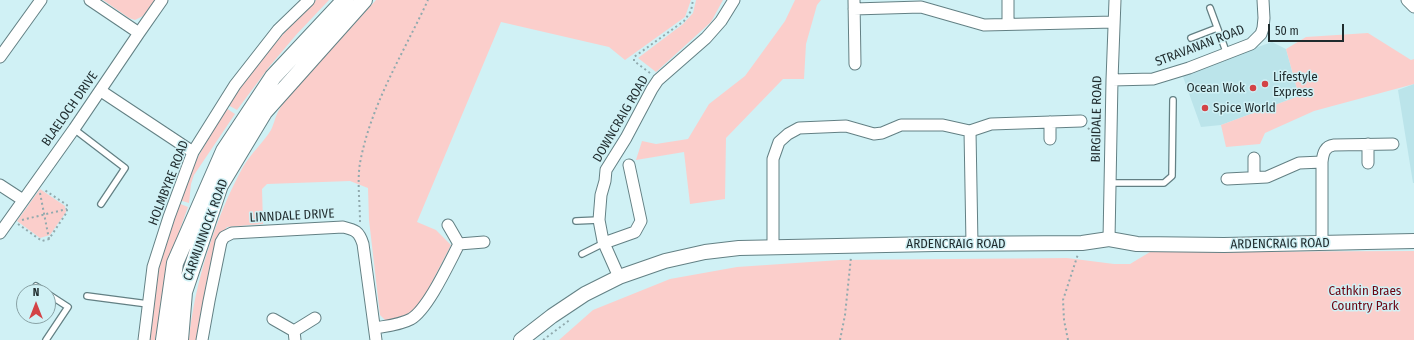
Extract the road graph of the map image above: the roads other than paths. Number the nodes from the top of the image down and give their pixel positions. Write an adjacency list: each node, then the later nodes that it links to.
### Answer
1 (41, 0): 22 (street)
2 (90, 0): 19 (street)
3 (162, 0): 19 (street, BLAELOCH DRIVE)
4 (309, 0): 34 (street, HOLMBYRE ROAD)
5 (345, 0): 68 (main road, CARMUNNOCK ROAD)
6 (364, 0): 69 (main road, CARMUNNOCK ROAD)
7 (734, 0): 45 (street, DOWNCRAIG ROAD)
8 (1008, 0): 17 (street)
9 (1115, 0): 16 (street, BIRGIDALE ROAD)
10 (1263, 0): 21 (street, STRAVANAN ROAD)
11 (1407, 0): 14 (street)
12 (921, 4): 13 (street); 17 (street)
13 (854, 5): 23 (street)
14 (1414, 7)
15 (1210, 8): 18 (lane)
16 (1114, 22): 17 (street); 24 (street, BIRGIDALE ROAD)
17 (1008, 24)
18 (1217, 28): 20 (lane); 21 (lane)
19 (139, 33): 25 (street, BLAELOCH DRIVE)
20 (1191, 38)
21 (1227, 54): 24 (street, STRAVANAN ROAD)
22 (0, 57)
23 (855, 64)
24 (1112, 80): 41 (street, BIRGIDALE ROAD)
25 (101, 91): 29 (street, BLAELOCH DRIVE); 34 (street)
26 (1173, 100): 41 (lane)
27 (1081, 121): 28 (street)
28 (1050, 122): 30 (street); 31 (street)
29 (74, 130): 43 (street, BLAELOCH DRIVE); 44 (lane)
30 (970, 131): 55 (street); 56 (street)
31 (1050, 139)
32 (1368, 144): 33 (street); 36 (street); 37 (street)
33 (1393, 144)
34 (193, 152): 61 (street, HOLMBYRE ROAD)
35 (1254, 158): 39 (street)
36 (1322, 162): 39 (street); 52 (street)
37 (1368, 163)
38 (629, 165): 53 (street)
39 (1254, 177): 40 (street)
40 (1228, 179)
41 (1110, 183): 49 (street, BIRGIDALE ROAD)
42 (0, 184): 43 (street)
43 (22, 200): 48 (street, BLAELOCH DRIVE)
44 (101, 204)
45 (599, 220): 46 (lane); 53 (street, DOWNCRAIG ROAD)
46 (576, 221)
47 (448, 225): 54 (street)
48 (0, 233)
49 (1109, 239): 52 (street, ARDENCRAIG ROAD); 55 (street, ARDENCRAIG ROAD)
50 (1414, 241): 52 (street, ARDENCRAIG ROAD)
51 (484, 242): 54 (street)
52 (1322, 242)
53 (604, 243): 57 (lane); 58 (street, DOWNCRAIG ROAD)
54 (459, 244): 64 (street)
55 (972, 244): 56 (street, ARDENCRAIG ROAD)
56 (773, 247): 58 (street, ARDENCRAIG ROAD)
57 (582, 254)
58 (619, 277): 72 (street, ARDENCRAIG ROAD)
59 (87, 296): 61 (lane)
60 (56, 299): 66 (lane)
61 (148, 304): 67 (street, HOLMBYRE ROAD)
62 (315, 318): 65 (street)
63 (273, 319): 65 (street)
64 (374, 328): 70 (street, LINNDALE DRIVE); 71 (street)
65 (294, 336)
66 (46, 340)
67 (144, 340)
68 (164, 340)
69 (180, 340)
70 (202, 340)
71 (376, 340)
72 (521, 340)

